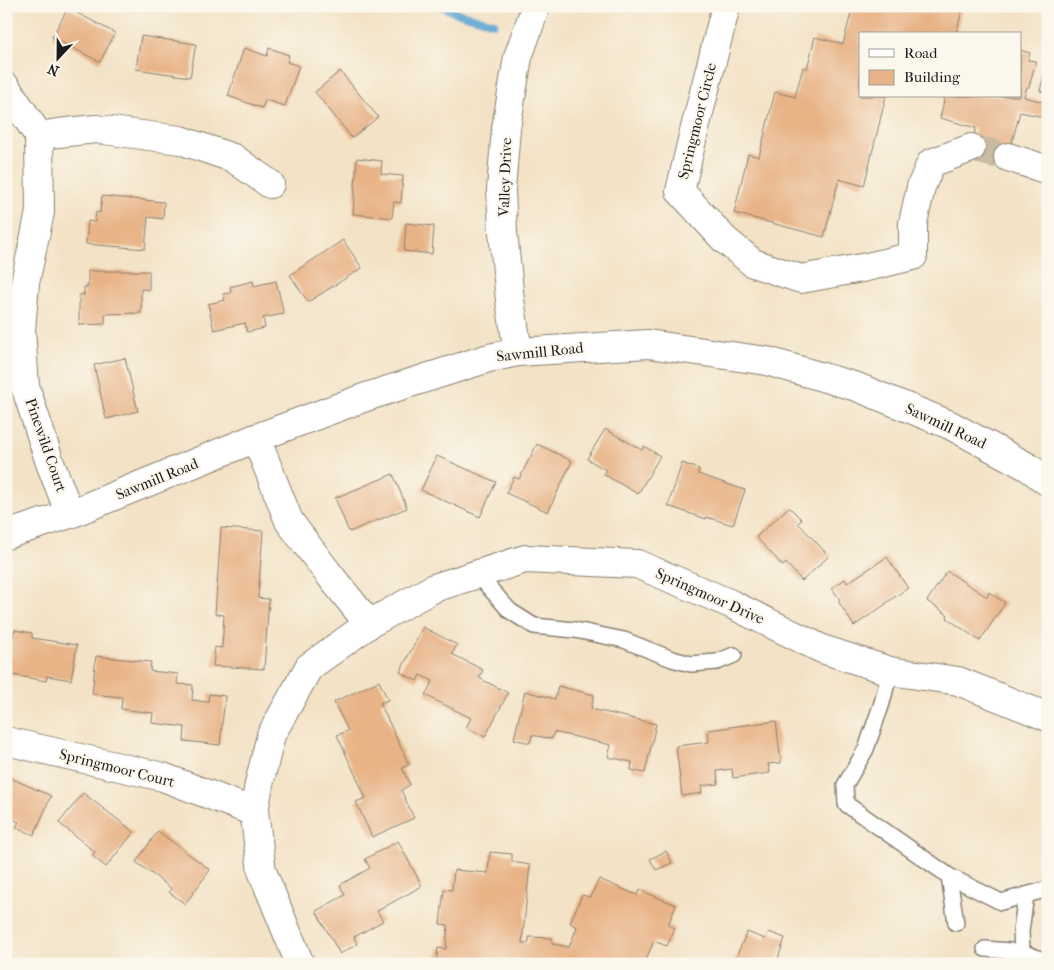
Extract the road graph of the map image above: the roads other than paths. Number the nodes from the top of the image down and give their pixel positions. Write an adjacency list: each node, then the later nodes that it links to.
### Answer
1 (536, 6): 10 (street, Valley Drive)
2 (726, 6): 5 (street, Springmoor Circle)
3 (6, 87): 4 (street)
4 (39, 136): 8 (street); 9 (street, Pinewild Court)
5 (971, 148)
6 (1008, 157): 7 (street)
7 (1048, 170)
8 (270, 184)
9 (14, 331): 13 (street, Pinewild Court)
10 (518, 352): 11 (street, Sawmill Road); 12 (street, Sawmill Road)
11 (256, 438): 13 (street, Sawmill Road); 16 (street)
12 (1048, 482)
13 (70, 514): 14 (street, Sawmill Road)
14 (6, 535)
15 (477, 574): 16 (street, Springmoor Drive); 17 (lane); 18 (street, Springmoor Drive)
16 (369, 624): 21 (street, Springmoor Drive)
17 (734, 655)
18 (890, 671): 19 (street, Springmoor Drive); 22 (lane)
19 (1048, 718)
20 (6, 741): 21 (street, Springmoor Court)
21 (254, 812): 29 (street, Springmoor Drive)
22 (948, 876): 24 (lane); 25 (lane)
23 (1048, 889): 24 (lane)
24 (1026, 895): 27 (lane)
25 (956, 923)
26 (985, 950): 27 (lane)
27 (1022, 952): 28 (lane)
28 (1048, 962)
29 (300, 964)

